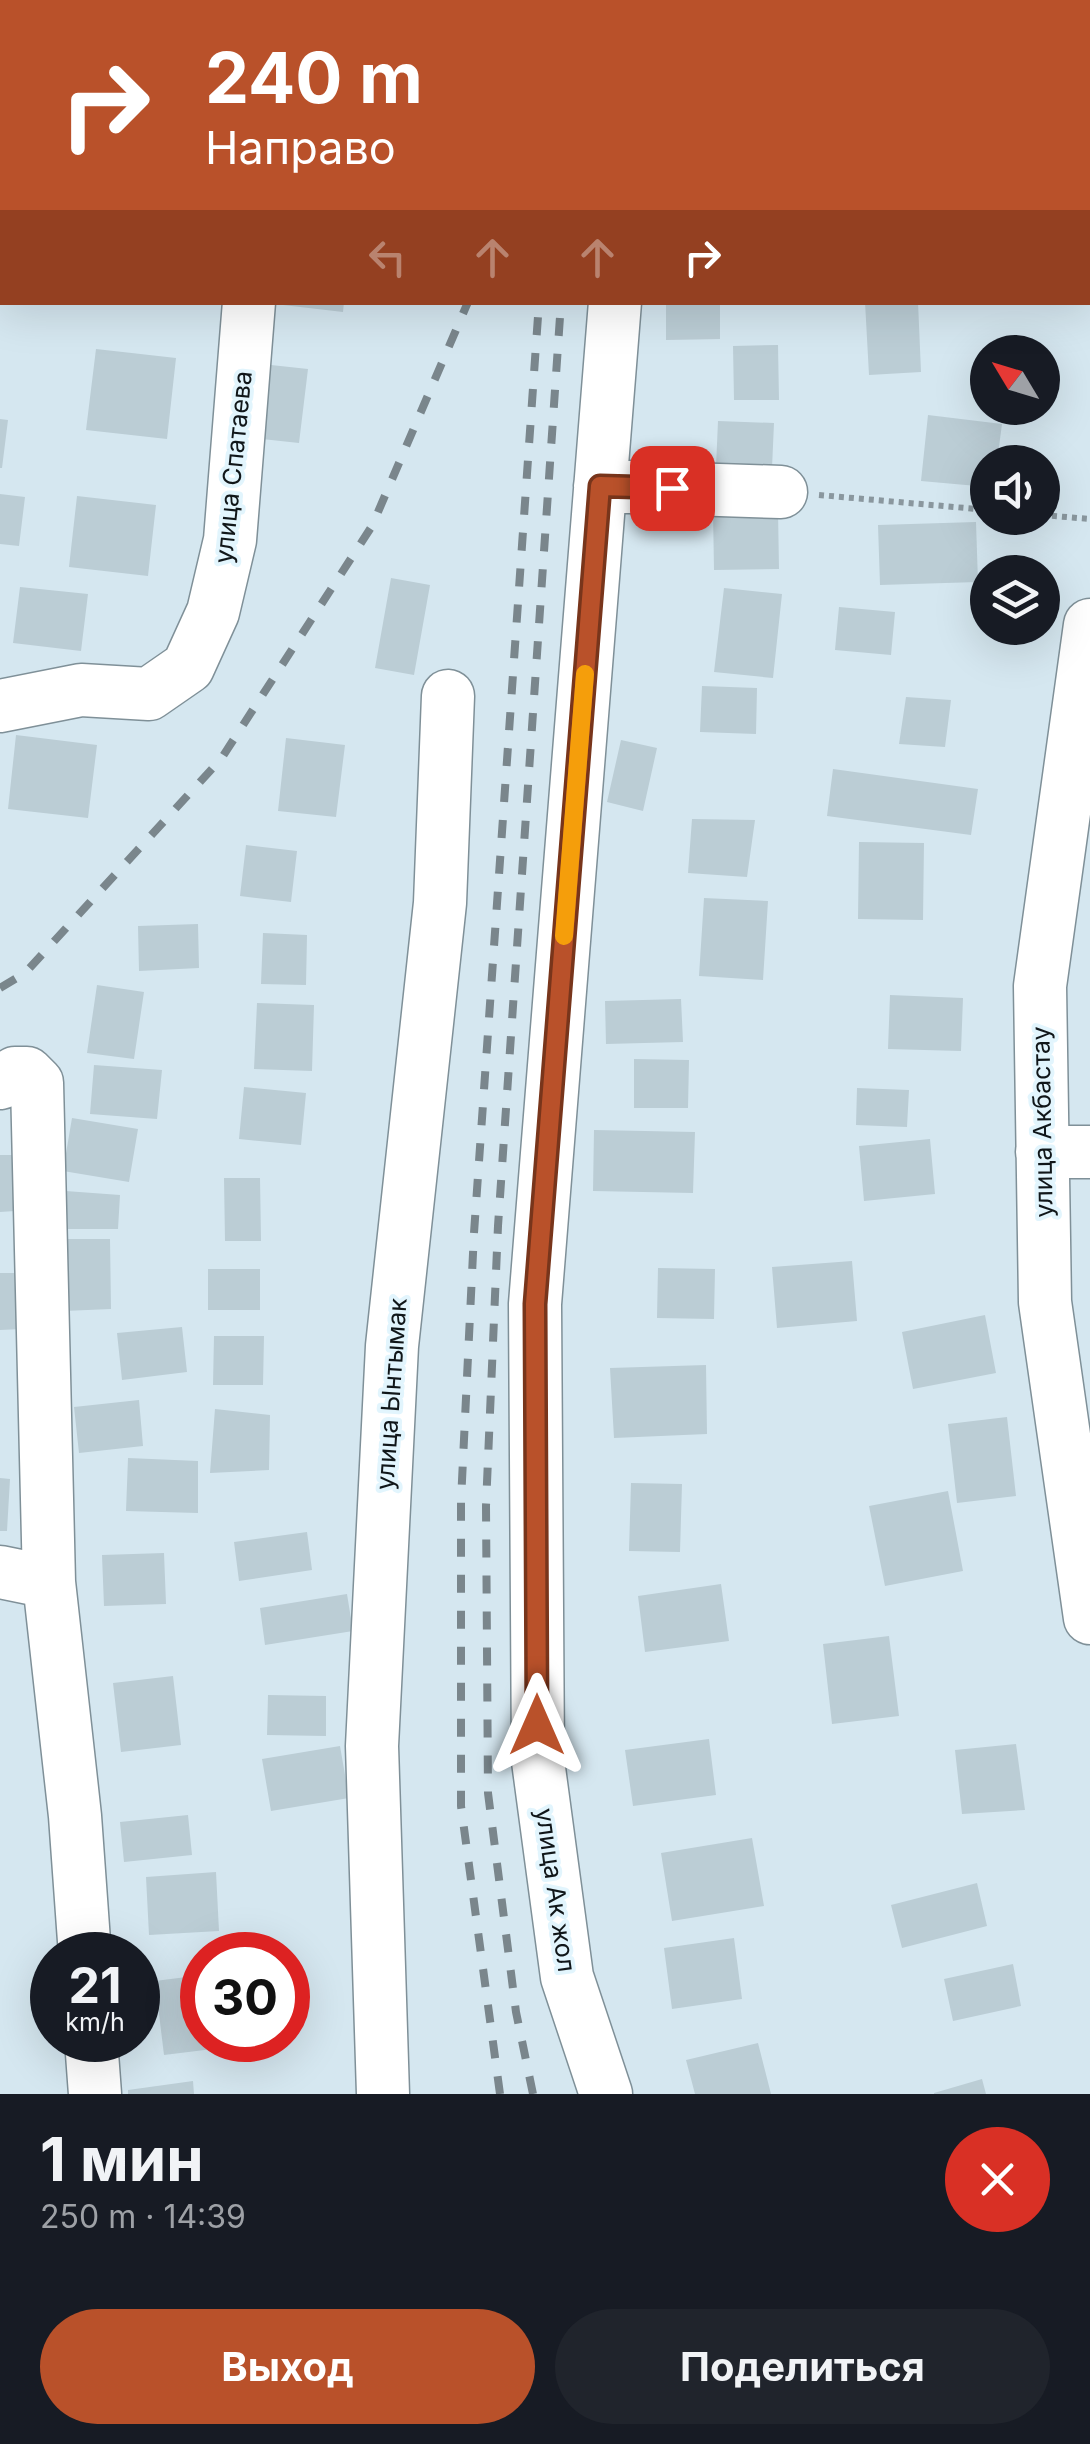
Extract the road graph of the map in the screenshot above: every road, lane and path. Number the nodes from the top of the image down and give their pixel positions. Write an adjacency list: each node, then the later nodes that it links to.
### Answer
1 (249, 305): 10 (street, улица Спатаева)
2 (614, 305): 3 (street, улица Ак жол)
3 (600, 486): 4 (street); 19 (street, улица Ак жол)
4 (782, 492): 5 (path)
5 (970, 508)
6 (1060, 516): 7 (path)
7 (1090, 519)
8 (1090, 625): 12 (street, улица Акбастау)
9 (448, 696): 18 (street, улица Ынтымак)
10 (0, 706)
11 (0, 1082): 13 (street)
12 (1066, 1152): 14 (street, улица Акбастау)
13 (24, 1577): 15 (street)
14 (1090, 1618)
15 (83, 1932)
16 (92, 2062): 17 (street)
17 (94, 2094)
18 (384, 2094)
19 (606, 2094)

